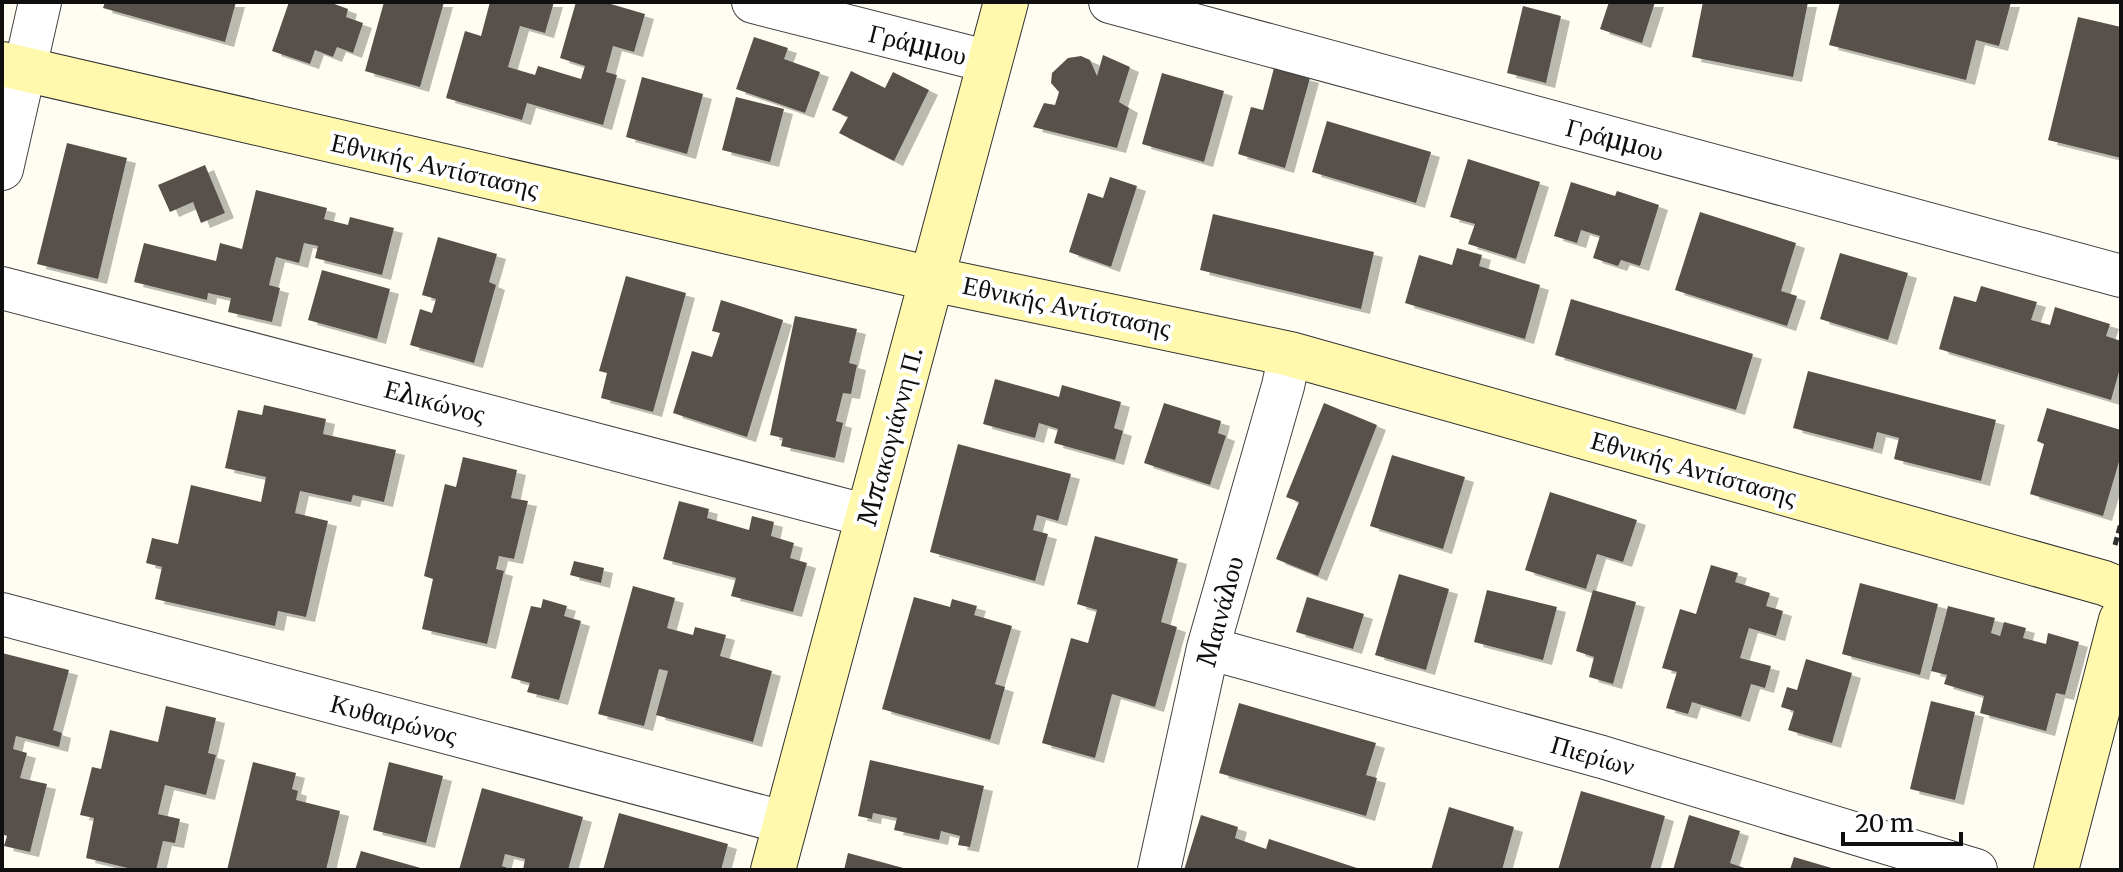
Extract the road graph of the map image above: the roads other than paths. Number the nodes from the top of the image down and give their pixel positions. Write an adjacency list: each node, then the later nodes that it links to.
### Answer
1 (40, 2): 6 (street)
2 (753, 2): 5 (street, Γράμμου)
3 (1006, 2): 5 (street, Μπακογιάννη Π.)
4 (1110, 2): 8 (street, Γράμμου)
5 (990, 62): 9 (street, Μπακογιάννη Π.)
6 (13, 67): 7 (street); 9 (street, Εθνικής Αντίστασης)
7 (2, 169)
8 (2121, 276)
9 (932, 279): 11 (street, Εθνικής Αντίστασης); 12 (street, Μπακογιάννη Π.)
10 (2, 288): 12 (street, Ελικώνος)
11 (1290, 354): 13 (street, Εθνικής Αντίστασης); 16 (street, Μαινάλου)
12 (868, 516): 17 (street, Μπακογιάννη Π.)
13 (2121, 590)
14 (2, 614): 17 (street, Κυθαιρώνος)
15 (2121, 620): 21 (street)
16 (1208, 648): 19 (street, Μαινάλου); 20 (street, Πιερίων)
17 (786, 823): 18 (street, Μπακογιάννη Π.)
18 (773, 870)
19 (1159, 870)
20 (1976, 870)
21 (2056, 870)

